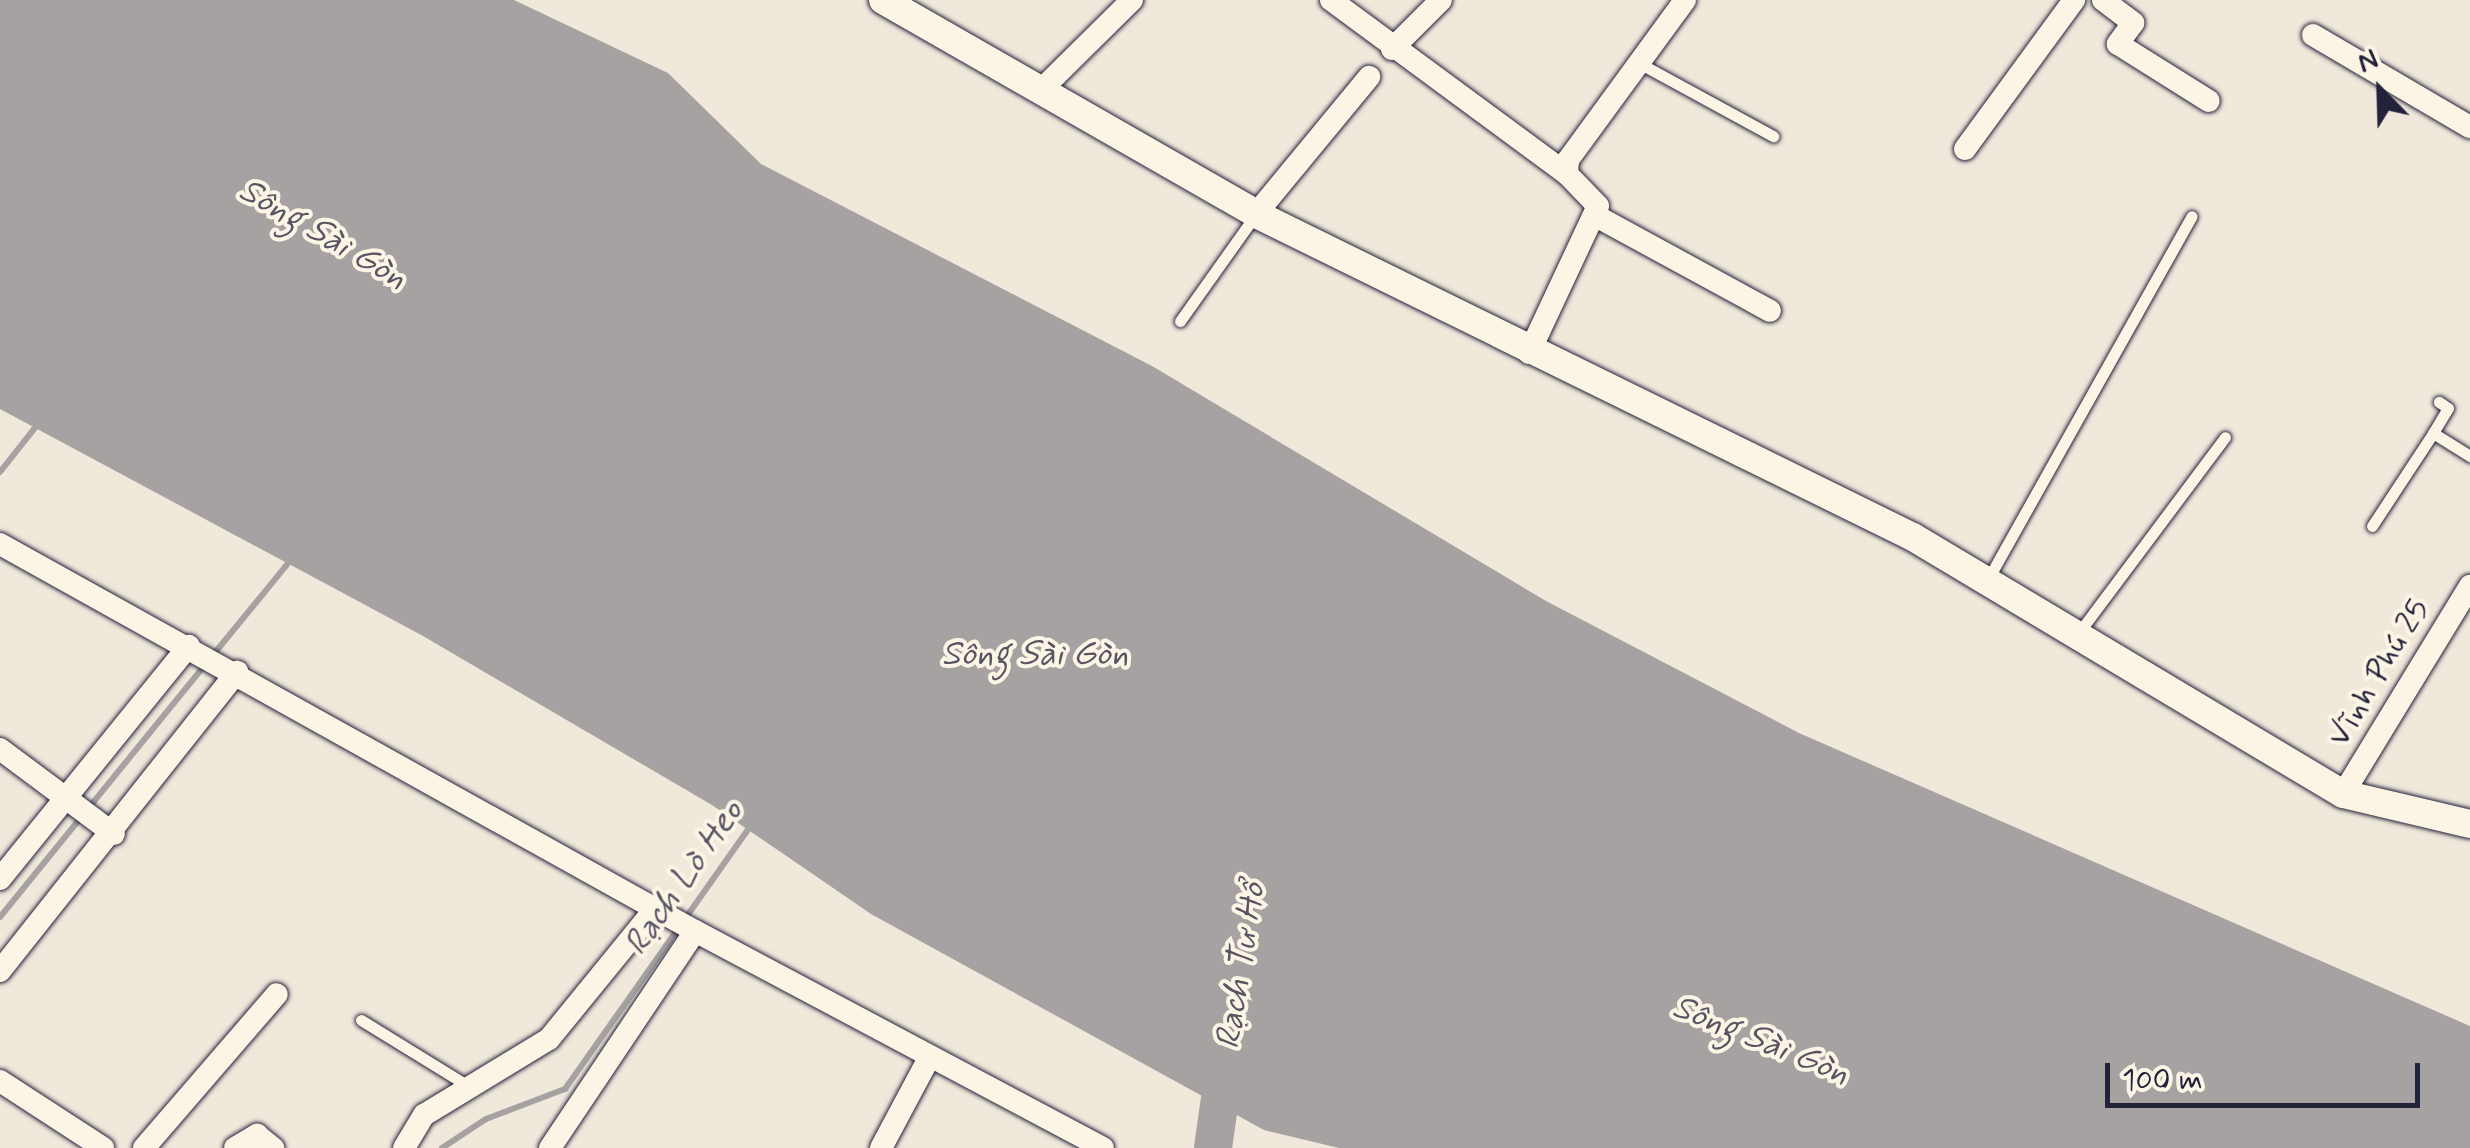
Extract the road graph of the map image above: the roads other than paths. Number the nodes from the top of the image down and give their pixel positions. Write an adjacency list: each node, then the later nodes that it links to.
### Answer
1 (883, 0): 12 (street)
2 (1132, 0): 12 (street)
3 (1331, 0): 9 (street)
4 (1440, 0): 9 (street)
5 (2074, 0): 16 (street)
6 (2103, 0): 13 (street)
7 (1684, 1): 10 (street)
8 (2313, 35): 14 (street)
9 (1392, 48): 17 (street)
10 (1639, 64): 15 (lane); 17 (street)
11 (1369, 77): 18 (street)
12 (1041, 90): 18 (street)
13 (2209, 101)
14 (2470, 127)
15 (1773, 136)
16 (1964, 149)
17 (1567, 174): 19 (street)
18 (1256, 214): 22 (lane); 23 (street)
19 (1596, 216): 21 (street); 23 (street)
20 (2192, 216): 30 (lane)
21 (1770, 311)
22 (1180, 321)
23 (1529, 353): 30 (street)
24 (2439, 402): 25 (lane)
25 (2433, 434): 27 (lane); 28 (lane)
26 (2225, 437): 32 (lane)
27 (2470, 456)
28 (2372, 526)
29 (0, 544): 33 (street)
30 (1988, 580): 32 (street)
31 (2470, 586): 36 (street, Vĩnh Phú 25)
32 (2080, 631): 36 (street)
33 (194, 649): 34 (street); 37 (street)
34 (230, 668): 39 (street); 41 (street)
35 (0, 750): 37 (street)
36 (2344, 794): 38 (street)
37 (70, 801): 39 (street); 40 (street)
38 (2470, 824)
39 (105, 827): 43 (street)
40 (0, 879)
41 (662, 913): 42 (street); 48 (street)
42 (694, 931): 46 (street); 55 (street)
43 (0, 971)
44 (277, 994): 51 (street)
45 (360, 1020): 48 (lane)
46 (930, 1058): 56 (street); 57 (street)
47 (0, 1081): 49 (street)
48 (470, 1087): 54 (street)
49 (76, 1142): 50 (street)
50 (103, 1148)
51 (144, 1148)
52 (235, 1148): 53 (street)
53 (273, 1148)
54 (404, 1148)
55 (550, 1148)
56 (881, 1148)
57 (1103, 1148)

